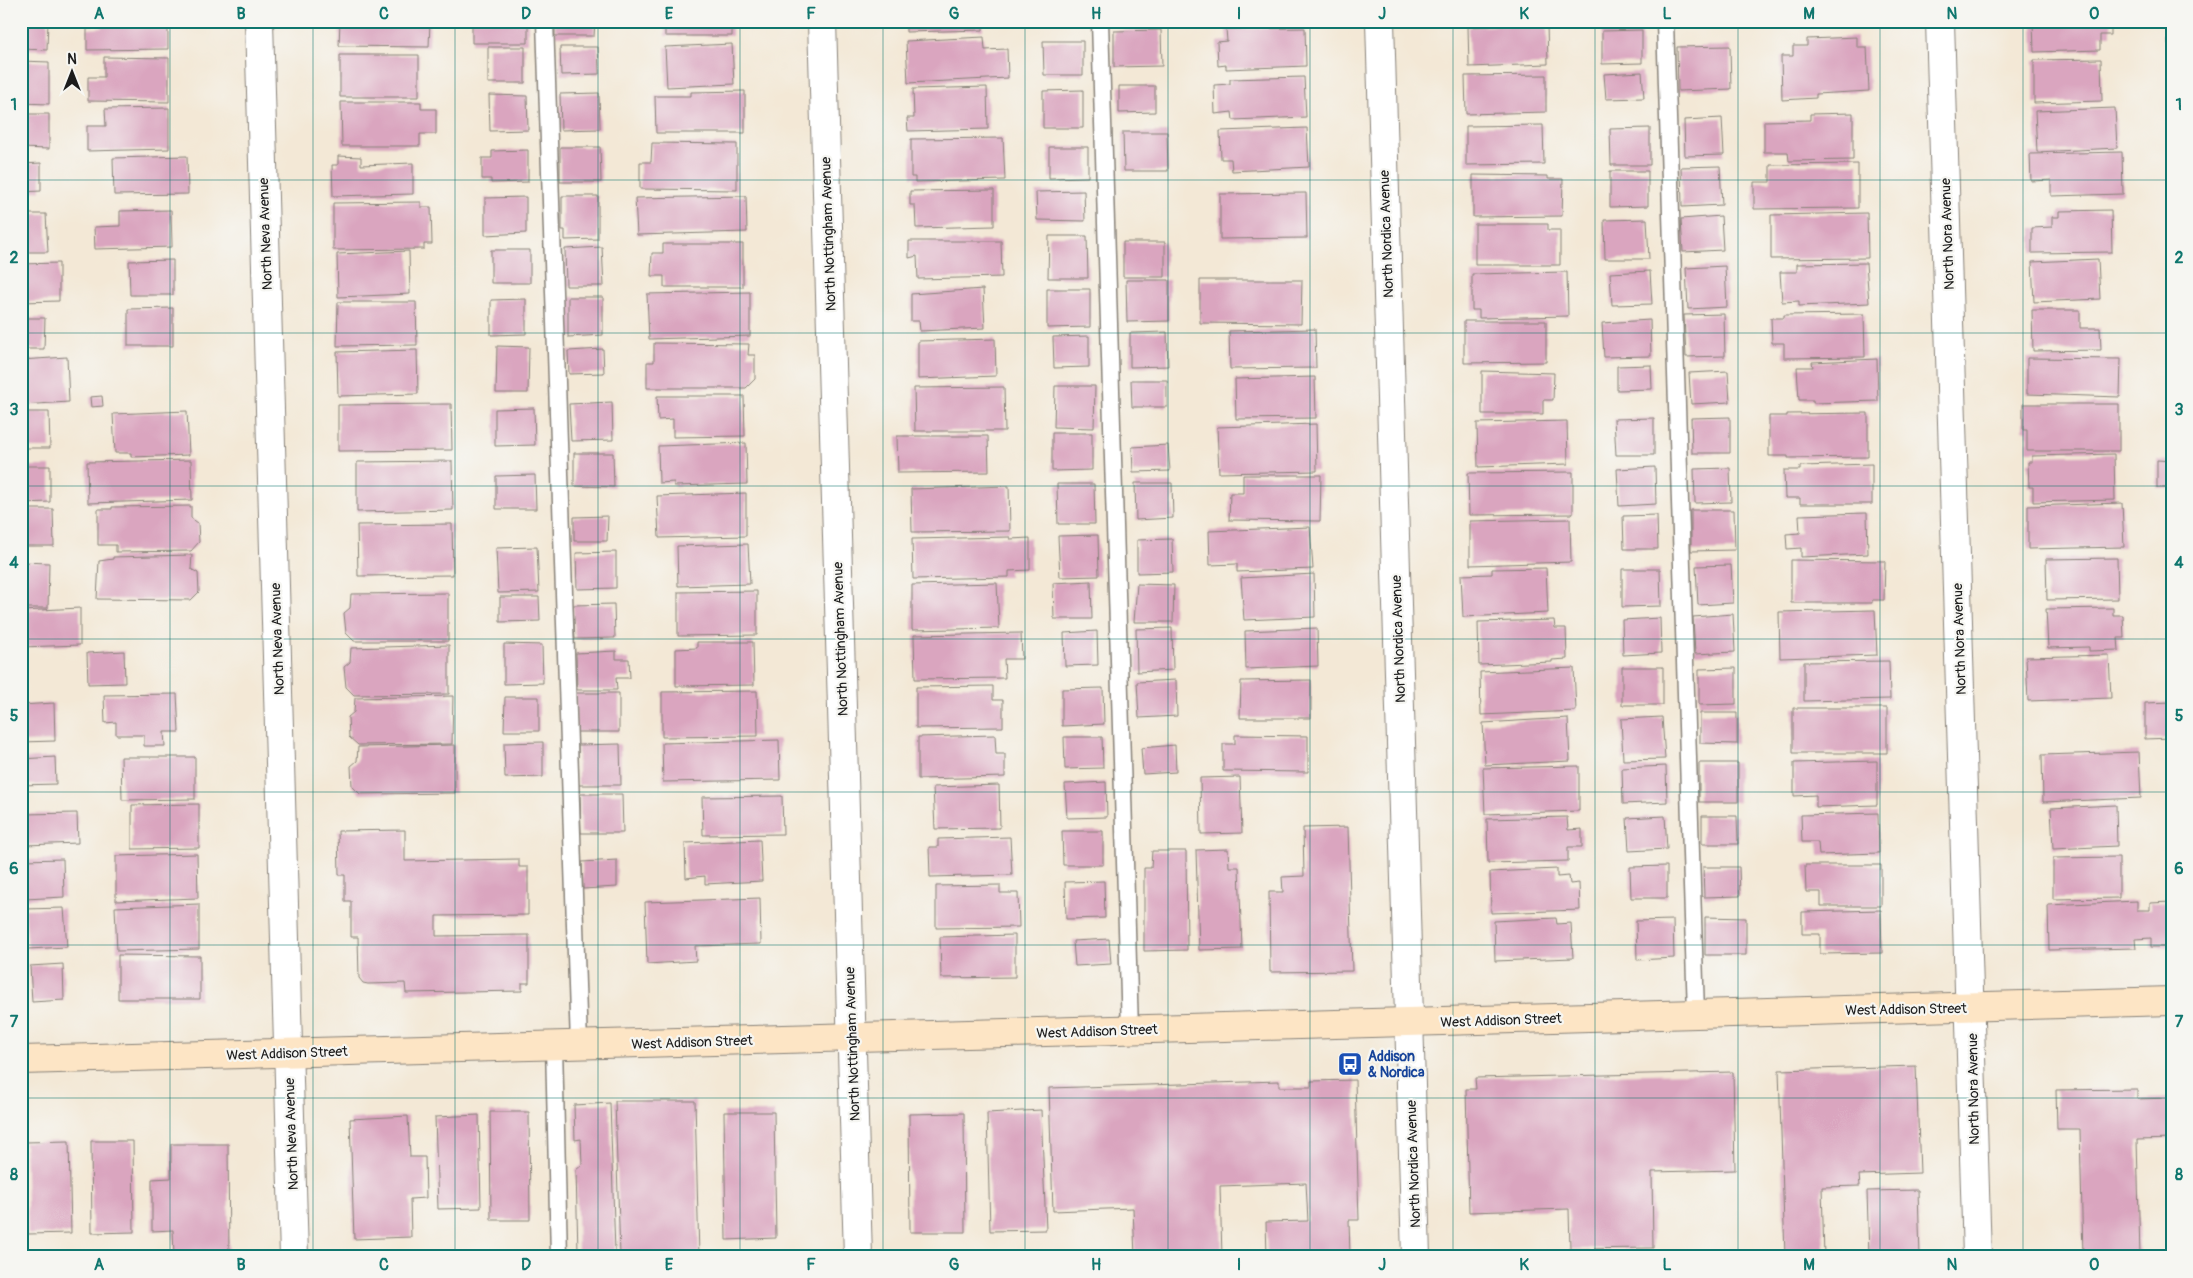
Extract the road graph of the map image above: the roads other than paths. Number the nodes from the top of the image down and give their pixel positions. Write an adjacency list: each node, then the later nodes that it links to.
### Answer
1 (259, 21): 15 (street, North Neva Avenue)
2 (545, 21): 14 (lane)
3 (822, 21): 13 (street, North Nottingham Avenue)
4 (1100, 21): 12 (lane)
5 (1380, 21): 11 (street, North Nordica Avenue)
6 (1665, 21): 10 (lane)
7 (1940, 21): 9 (street, North Nora Avenue)
8 (2172, 1001): 9 (street, West Addison Street)
9 (1971, 1007): 10 (street, West Addison Street); 21 (street, North Nora Avenue)
10 (1696, 1014): 11 (street, West Addison Street)
11 (1409, 1022): 12 (street, West Addison Street); 20 (street, North Nordica Avenue)
12 (1130, 1030): 13 (street, West Addison Street)
13 (852, 1037): 14 (street, West Addison Street); 19 (street, North Nottingham Avenue)
14 (566, 1045): 15 (street, West Addison Street); 18 (lane)
15 (288, 1053): 16 (street, West Addison Street); 17 (street, North Neva Avenue)
16 (21, 1060)
17 (294, 1257)
18 (559, 1257)
19 (858, 1257)
20 (1416, 1257)
21 (1977, 1257)

